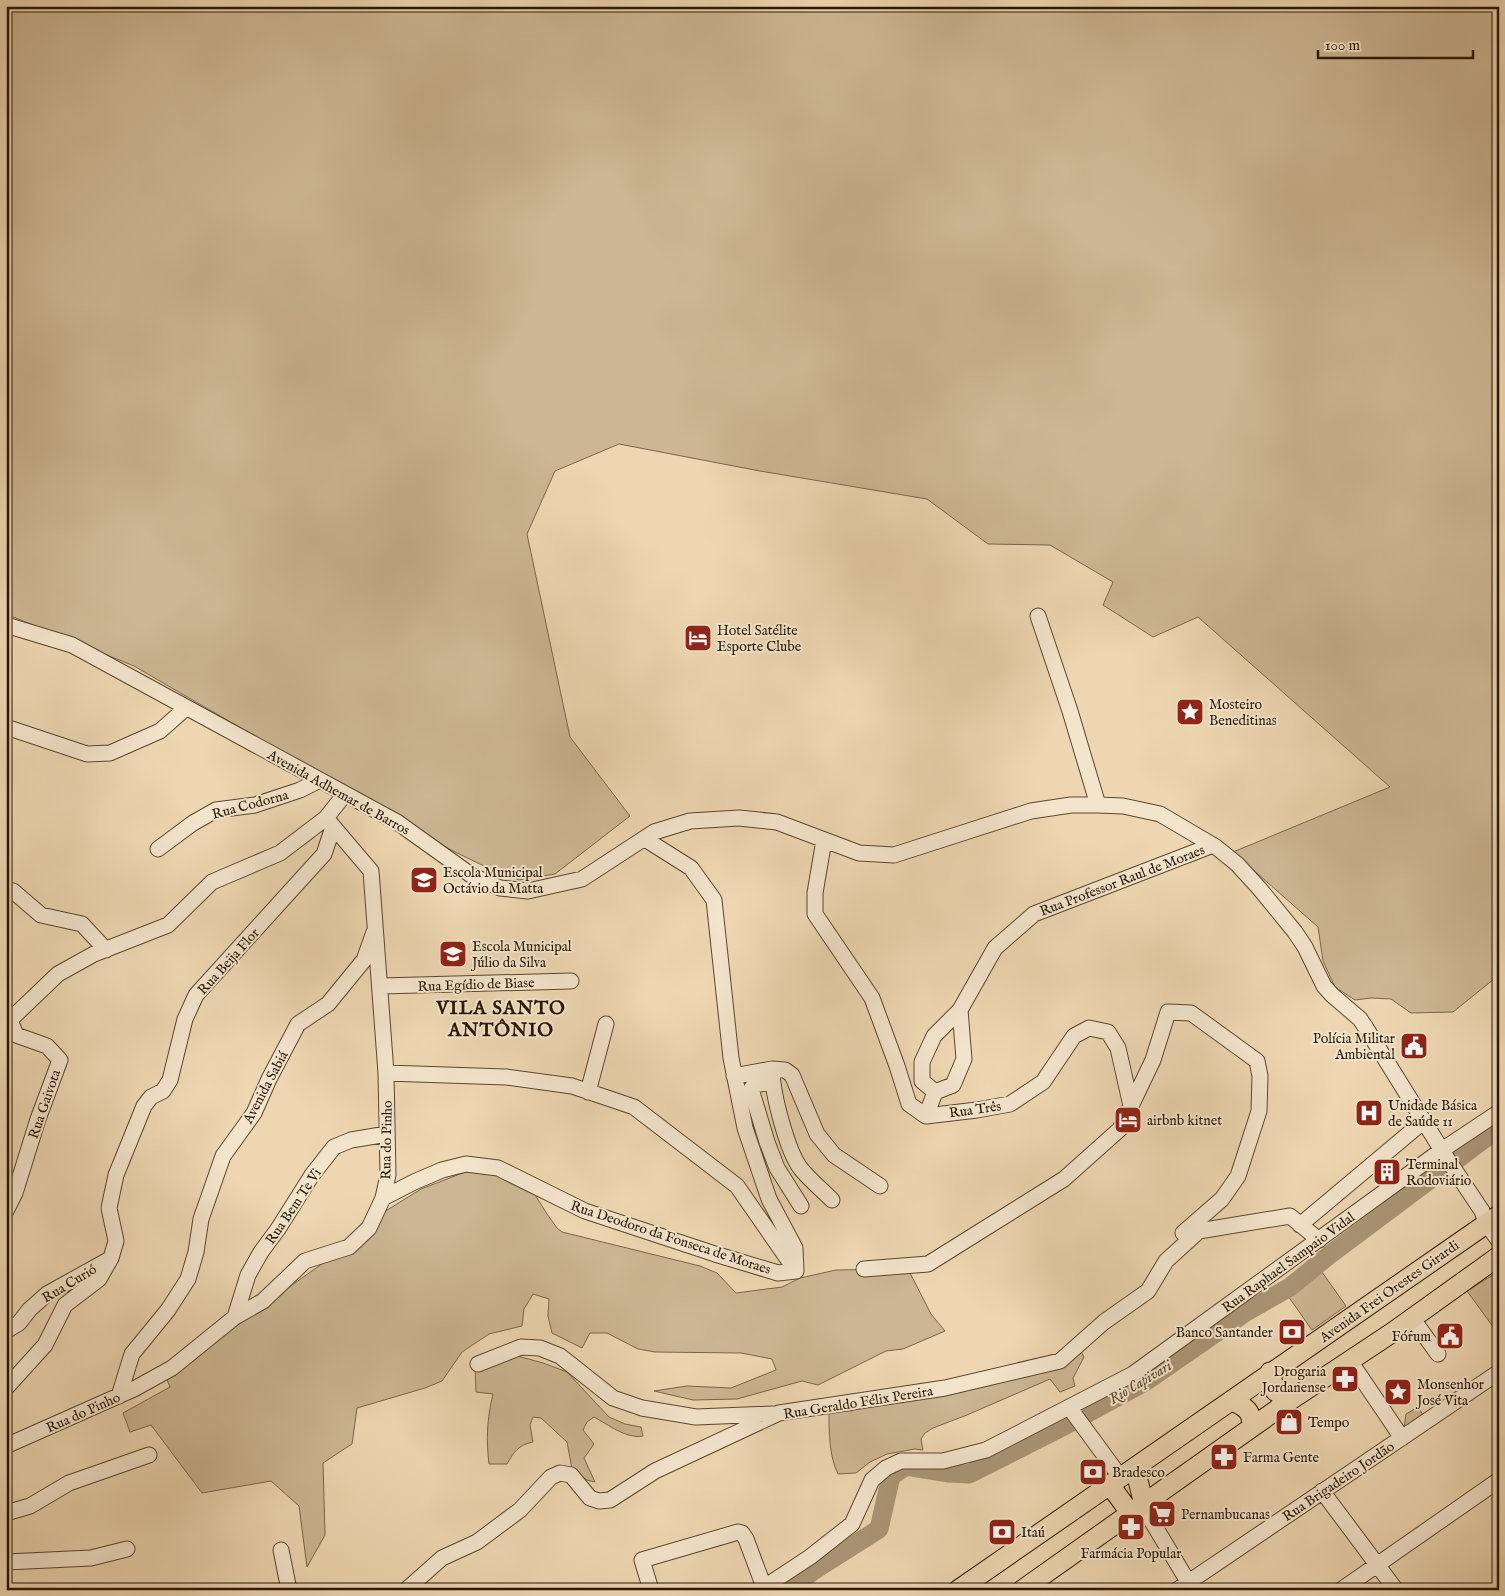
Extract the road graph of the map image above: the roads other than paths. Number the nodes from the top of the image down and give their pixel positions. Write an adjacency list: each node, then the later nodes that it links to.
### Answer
1 (1038, 616): 7 (street)
2 (6, 625): 3 (street, Avenida Adhemar de Barros)
3 (186, 708): 4 (street); 5 (street, Avenida Adhemar de Barros)
4 (6, 727)
5 (320, 780): 6 (street, Avenida Adhemar de Barros); 12 (street, Rua Codorna)
6 (345, 794): 8 (street); 9 (street, Avenida Adhemar de Barros)
7 (1098, 804): 10 (street, Avenida Adhemar de Barros); 11 (street, Avenida Adhemar de Barros)
8 (329, 823): 14 (street, Rua do Pinho); 15 (street); 42 (street, Rua Beija Flor)
9 (645, 838): 10 (street, Avenida Adhemar de Barros); 22 (street)
10 (824, 840): 28 (street)
11 (1213, 845): 18 (street, Rua Professor Raul de Moraes); 29 (street, Avenida Adhemar de Barros)
12 (158, 849)
13 (6, 890): 15 (street)
14 (376, 928): 17 (street, Rua do Pinho); 55 (street, Avenida Sabiá)
15 (106, 950): 20 (street)
16 (571, 981): 17 (street, Rua Egídio de Biase)
17 (380, 986): 21 (street, Rua do Pinho)
18 (960, 1010): 25 (street); 25 (street, Rua Professor Raul de Moraes)
19 (606, 1024): 24 (street)
20 (10, 1026): 36 (street, Rua Gaivota)
21 (386, 1073): 24 (street); 30 (street, Rua do Pinho)
22 (734, 1076): 23 (street); 45 (street)
23 (772, 1076): 32 (street); 34 (street); 35 (street)
24 (588, 1092): 45 (street)
25 (935, 1092): 28 (street)
26 (1131, 1106): 28 (street, Rua Três); 43 (street); 44 (street)
27 (1499, 1112): 31 (street, Rua Raphael Sampaio Vidal)
28 (926, 1116)
29 (1424, 1121): 31 (street, Avenida Adhemar de Barros); 38 (street)
30 (387, 1134): 33 (street, Rua do Pinho); 46 (street, Rua Bem Te Vi)
31 (1444, 1154): 37 (street, Avenida Adhemar de Barros); 39 (street, Rua Raphael Sampaio Vidal)
32 (880, 1186)
33 (383, 1198): 45 (street, Rua Deodoro da Fonseca de Moraes); 46 (street, Rua do Pinho)
34 (832, 1200)
35 (801, 1206)
36 (6, 1211)
37 (1492, 1217): 40 (street, Avenida Adhemar de Barros); 52 (main road, Avenida Frei Orestes Girardi)
38 (1300, 1225): 39 (street, Rua Geraldo Félix Pereira); 43 (street, Rua Geraldo Félix Pereira)
39 (1319, 1240): 58 (street, Rua Raphael Sampaio Vidal)
40 (1499, 1241)
41 (1499, 1256): 47 (main road)
42 (111, 1258): 48 (street, Rua Curió); 54 (street, Rua Beija Flor)
43 (1166, 1261): 59 (street, Rua Geraldo Félix Pereira)
44 (864, 1269)
45 (796, 1271)
46 (235, 1317): 55 (street, Rua do Pinho)
47 (1412, 1318): 49 (street); 50 (main road)
48 (6, 1331)
49 (1438, 1354)
50 (1350, 1361): 57 (main road); 61 (street)
51 (478, 1364): 59 (street)
52 (1270, 1372): 56 (main road, Avenida Frei Orestes Girardi); 57 (main road)
53 (1497, 1378): 61 (street, Rua Brigadeiro Jordão)
54 (6, 1388)
55 (119, 1396): 62 (street, Rua do Pinho)
56 (1232, 1401): 60 (main road); 64 (main road, Avenida Frei Orestes Girardi)
57 (1289, 1401): 60 (main road)
58 (1070, 1408): 64 (street); 74 (street, Rua Raphael Sampaio Vidal)
59 (779, 1413): 76 (street, Rua Geraldo Félix Pereira)
60 (1252, 1427): 67 (main road)
61 (1402, 1438): 66 (street, Rua Brigadeiro Jordão)
62 (6, 1443)
63 (149, 1455): 68 (street)
64 (1122, 1477): 67 (main road); 67 (main road); 78 (main road, Avenida Frei Orestes Girardi)
65 (1499, 1480): 72 (street)
66 (1322, 1491): 72 (street); 73 (street, Rua Brigadeiro Jordão)
67 (1137, 1509): 73 (street); 79 (main road)
68 (6, 1513)
69 (127, 1549): 71 (street)
70 (280, 1550): 75 (street)
71 (6, 1562)
72 (1378, 1564): 80 (street); 81 (street)
73 (1186, 1587)
74 (762, 1588): 77 (street)
75 (289, 1590)
76 (406, 1590)
77 (651, 1590)
78 (958, 1590)
79 (1022, 1590)
80 (1341, 1590)
81 (1396, 1590)

